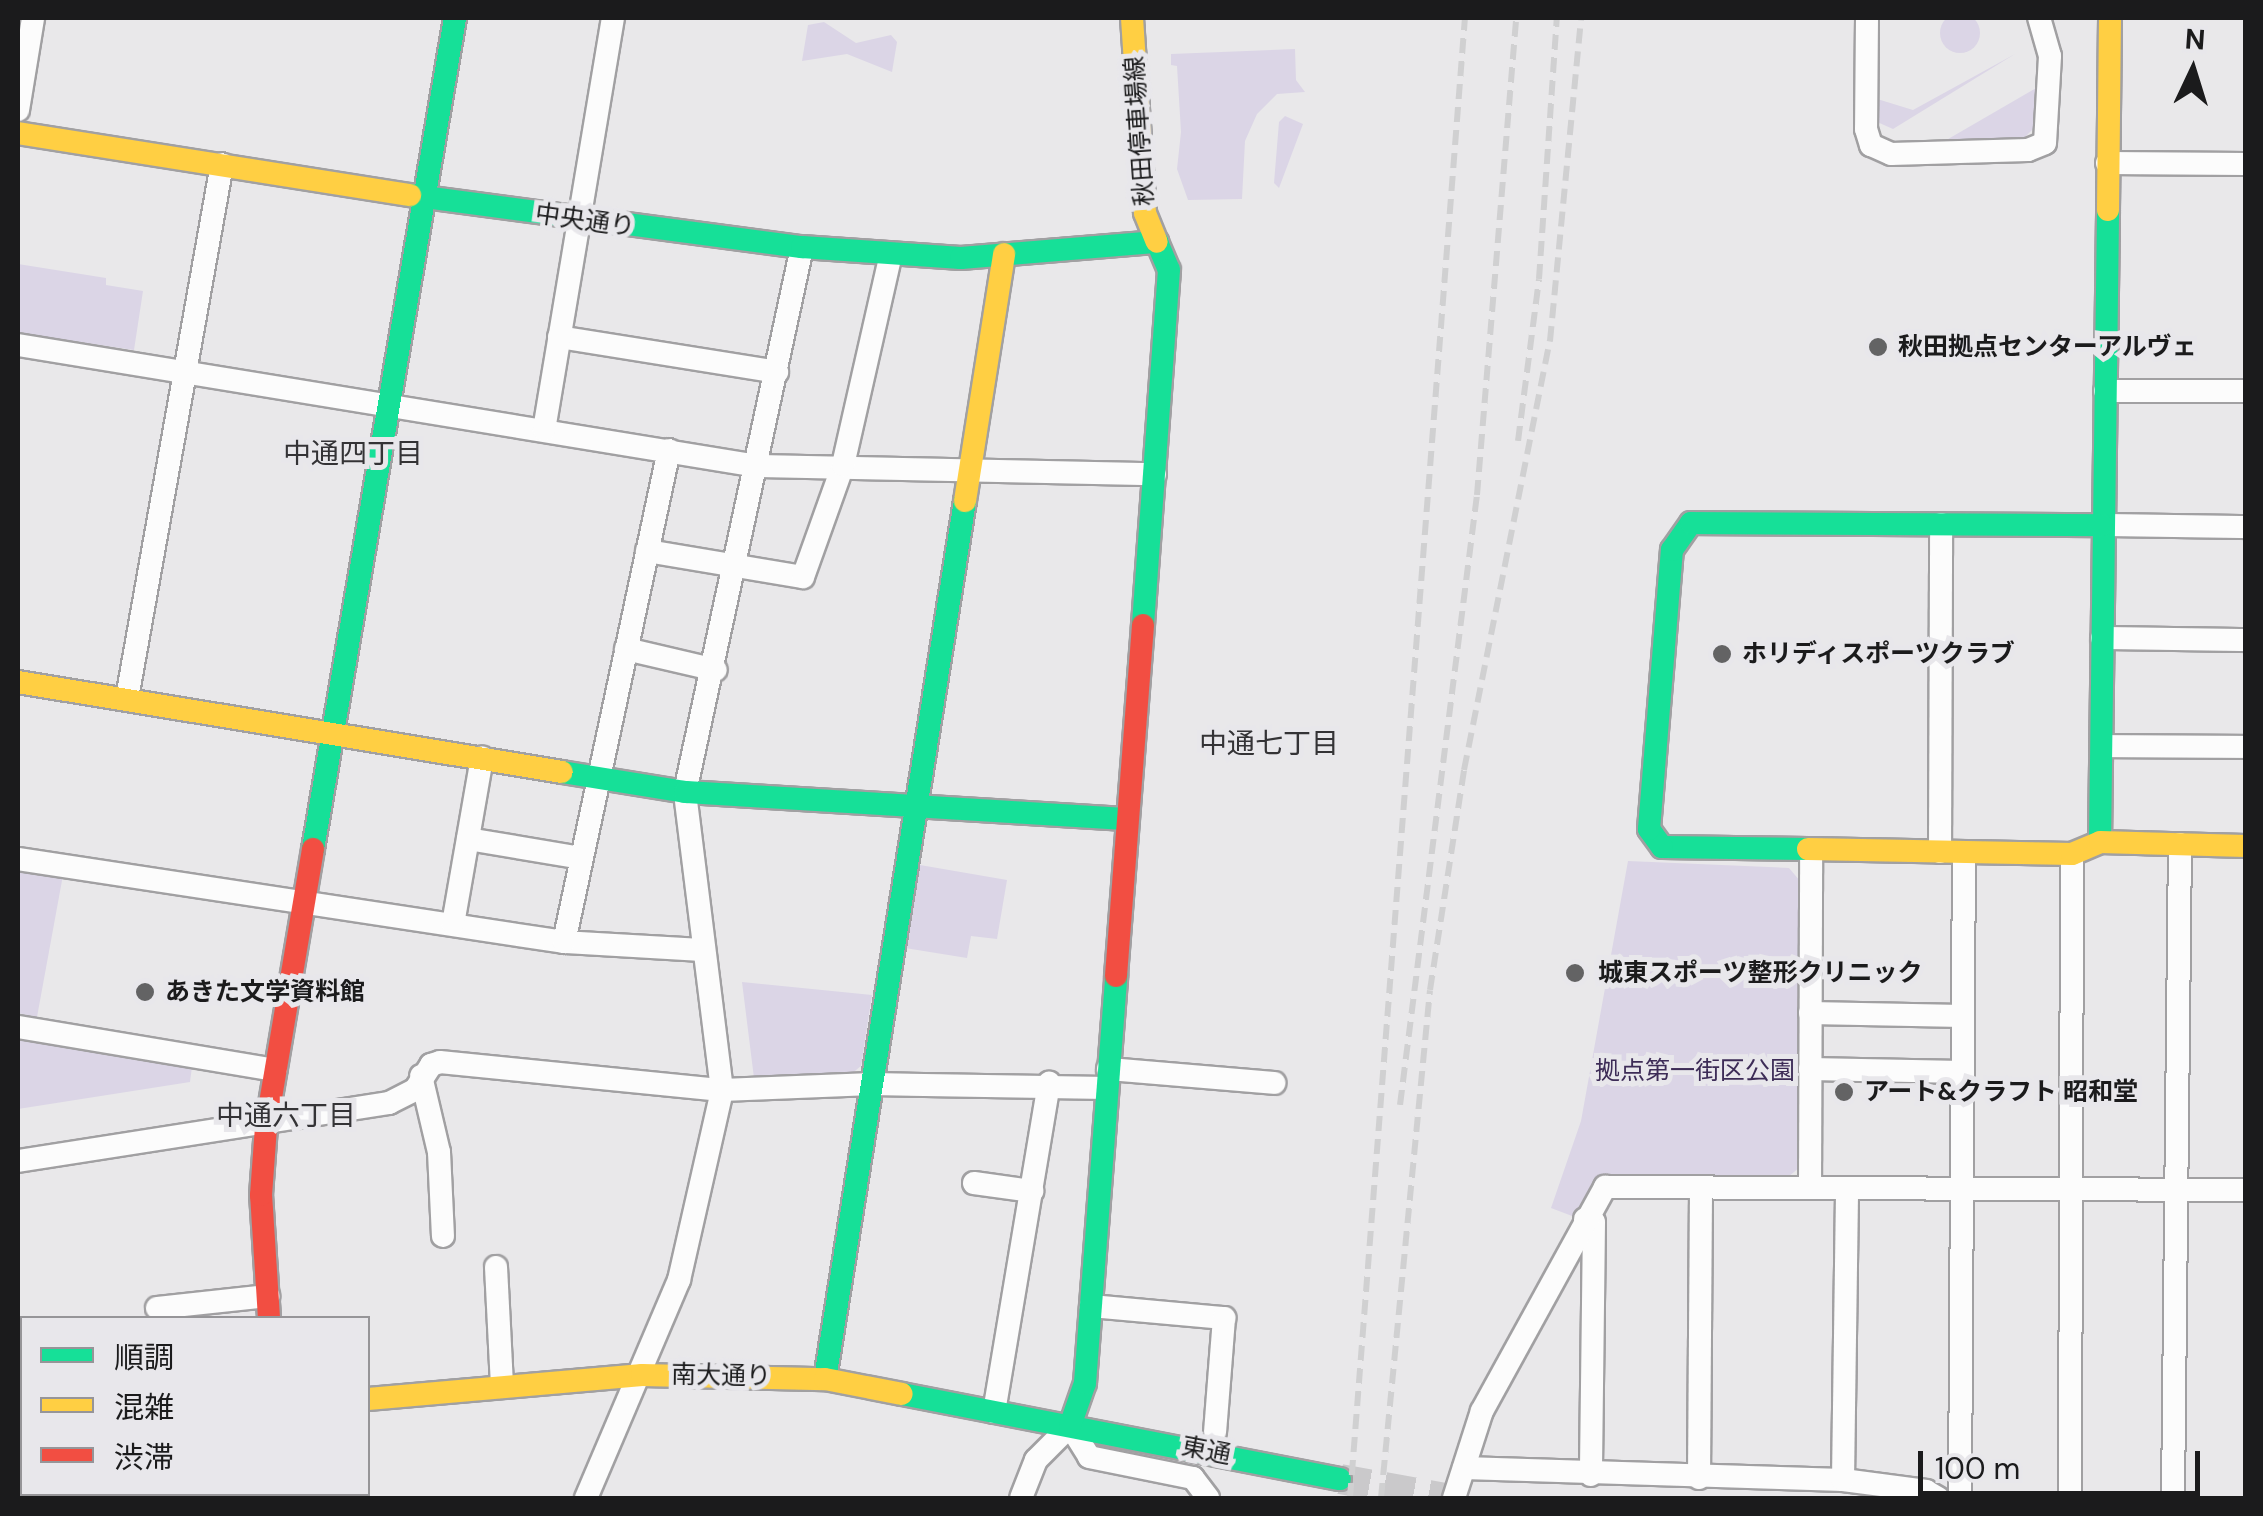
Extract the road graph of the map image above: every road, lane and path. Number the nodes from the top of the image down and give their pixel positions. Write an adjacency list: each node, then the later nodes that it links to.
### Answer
1 (33, 18): 8 (street)
2 (455, 18): 13 (street)
3 (613, 18): 14 (street)
4 (1132, 18): 15 (street, 秋田停車場線)
5 (1866, 18): 6 (street)
6 (2039, 18)
7 (2110, 18): 10 (street)
8 (18, 110)
9 (18, 134): 11 (street, 中央通り)
10 (2107, 162): 12 (street); 23 (street)
11 (222, 164): 13 (street, 中央通り); 21 (street)
12 (2246, 164)
13 (425, 197): 14 (street, 中央通り); 25 (street)
14 (579, 221): 16 (street, 中央通り); 19 (street)
15 (1156, 242): 18 (street, 中央通り); 31 (street, 秋田停車場線)
16 (802, 247): 17 (street, 中央通り); 22 (street)
17 (892, 254): 18 (street, 中央通り); 28 (street)
18 (1004, 254): 30 (street)
19 (559, 337): 22 (street); 26 (street)
20 (18, 344): 21 (street)
21 (188, 368): 25 (street); 42 (street)
22 (777, 372): 29 (street)
23 (2105, 391): 24 (street); 33 (street)
24 (2246, 391)
25 (389, 404): 26 (street); 43 (street)
26 (544, 430): 27 (street)
27 (669, 450): 29 (street); 35 (street)
28 (842, 465): 29 (street); 30 (street); 36 (street)
29 (758, 466): 36 (street)
30 (973, 467): 31 (street); 49 (street)
31 (1155, 474): 50 (street, 秋田停車場線)
32 (1941, 524): 33 (street); 55 (street); 56 (street)
33 (2102, 526): 34 (street); 37 (street)
34 (2246, 527)
35 (647, 551): 36 (street); 39 (street)
36 (738, 570): 40 (street)
37 (2102, 638): 38 (street); 44 (street)
38 (2246, 640)
39 (626, 649): 40 (street); 47 (street)
40 (716, 670): 48 (street)
41 (18, 682): 42 (street)
42 (127, 698): 43 (street)
43 (335, 732): 46 (street); 61 (street)
44 (2102, 746): 45 (street); 52 (street)
45 (2246, 747)
46 (482, 758): 47 (street); 51 (street)
47 (597, 779): 48 (street); 59 (street)
48 (685, 792): 49 (street); 64 (street)
49 (917, 805): 50 (street); 74 (street)
50 (1126, 819): 72 (street, 秋田停車場線)
51 (468, 839): 59 (street); 62 (street)
52 (2100, 842): 53 (street); 58 (street)
53 (2180, 844): 54 (street); 85 (street)
54 (2246, 846)
55 (1811, 851): 56 (street); 65 (street)
56 (1940, 852): 57 (street)
57 (1964, 852): 58 (street); 66 (street)
58 (2072, 854): 84 (street)
59 (581, 858): 63 (street)
60 (18, 859): 61 (street)
61 (306, 901): 62 (street); 69 (street)
62 (453, 924): 63 (street)
63 (564, 942): 64 (street)
64 (704, 950): 76 (street)
65 (1810, 1013): 66 (street); 68 (street)
66 (1963, 1016): 70 (street)
67 (18, 1027): 69 (street)
68 (1810, 1069): 70 (street); 81 (street)
69 (275, 1070): 77 (street)
70 (1963, 1072): 82 (street)
71 (421, 1076): 76 (street); 77 (street); 89 (street)
72 (1108, 1078): 73 (street); 75 (street); 91 (street, 秋田停車場線)
73 (1048, 1083): 74 (street); 87 (street)
74 (872, 1084): 76 (street); 95 (street)
75 (1274, 1084)
76 (722, 1090): 94 (street)
77 (266, 1127): 78 (street); 92 (street)
78 (18, 1161)
79 (974, 1183): 87 (street)
80 (1701, 1187): 81 (street); 88 (street); 104 (street)
81 (1810, 1188): 83 (street)
82 (1966, 1188): 83 (street); 84 (street); 111 (street)
83 (1847, 1189): 105 (street)
84 (2072, 1189): 85 (street); 112 (street)
85 (2178, 1189): 86 (street); 113 (street)
86 (2246, 1190)
87 (1032, 1191): 98 (street)
88 (1585, 1219): 101 (street); 102 (street)
89 (444, 1236)
90 (496, 1267): 96 (street)
91 (1091, 1306): 99 (street, 秋田停車場線); 100 (street)
92 (269, 1307): 93 (street)
93 (157, 1308)
94 (642, 1375): 95 (street, 南大通り); 96 (street, 南大通り); 106 (street)
95 (825, 1378): 98 (street, 南大通り)
96 (502, 1387): 97 (street, 南大通り)
97 (370, 1399)
98 (994, 1412): 99 (street, 南大通り)
99 (1070, 1426): 103 (street, 東通); 107 (street); 108 (street)
100 (1215, 1432)
101 (1464, 1468): 102 (street); 109 (street)
102 (1590, 1475): 104 (street)
103 (1340, 1478)
104 (1699, 1478): 105 (street)
105 (1843, 1480): 110 (street)
106 (586, 1498)
107 (1021, 1498)
108 (1208, 1498)
109 (1454, 1498)
110 (1938, 1498)
111 (1960, 1498)
112 (2070, 1498)
113 (2173, 1498)

